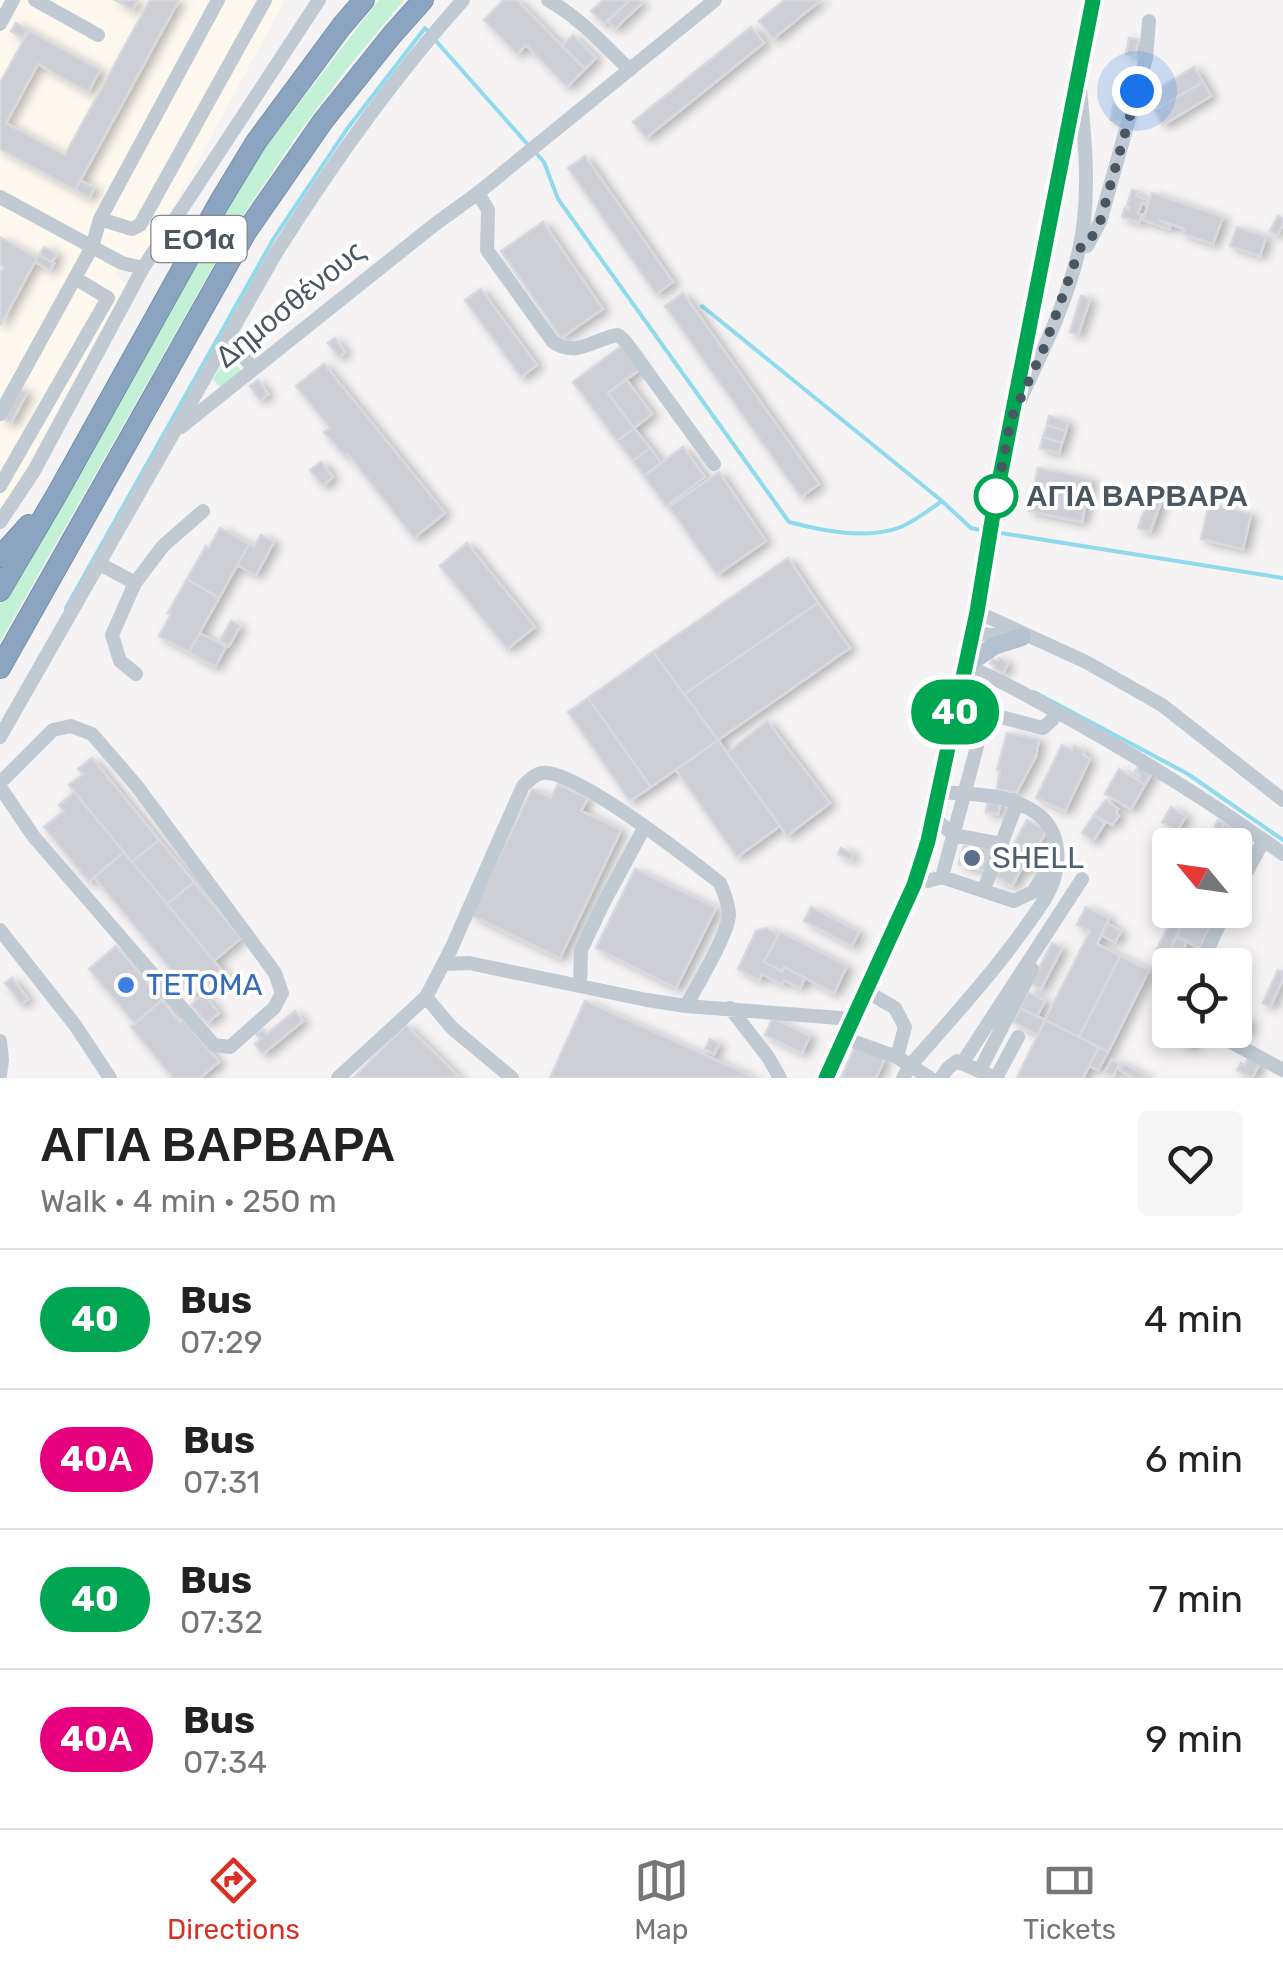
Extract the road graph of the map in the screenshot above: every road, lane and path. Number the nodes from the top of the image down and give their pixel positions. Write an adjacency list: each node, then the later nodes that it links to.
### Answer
1 (14, 0): 13 (street)
2 (35, 0): 14 (street)
3 (218, 0): 19 (street)
4 (265, 0): 19 (street)
5 (318, 0): 22 (street)
6 (364, 0): 31 (highway, ΕΟ1α)
7 (423, 0): 42 (highway, ΕΟ1α)
8 (462, 0): 24 (street)
9 (548, 0): 15 (street)
10 (715, 0): 15 (street, Δημοσθένους)
11 (1093, 0): 16 (main road)
12 (1150, 21): 21 (street)
13 (0, 24)
14 (98, 35)
15 (630, 70): 17 (street, Δημοσθένους)
16 (1079, 74): 21 (street); 27 (main road)
17 (478, 193): 25 (street, Δημοσθένους); 29 (street)
18 (0, 196): 20 (street)
19 (100, 219): 20 (street)
20 (92, 247): 22 (street); 23 (street)
21 (1080, 248): 27 (street)
22 (143, 268): 33 (street)
23 (75, 278): 26 (street); 30 (street)
24 (228, 338): 25 (street); 28 (street)
25 (254, 369): 28 (street, Δημοσθένους)
26 (0, 414)
27 (1011, 419): 38 (main road)
28 (176, 430): 35 (street, Δημοσθένους)
29 (714, 464)
30 (0, 486)
31 (57, 494): 34 (highway); 37 (highway)
32 (203, 511): 36 (street)
33 (0, 522)
34 (0, 557)
35 (100, 564): 36 (street); 45 (street, Δημοσθένους)
36 (135, 583): 43 (street)
37 (0, 592)
38 (977, 612): 39 (main road); 40 (street)
39 (972, 633): 40 (street); 41 (main road)
40 (1028, 639): 41 (main road); 49 (street)
41 (965, 666): 44 (street); 47 (main road)
42 (0, 668)
43 (136, 674)
44 (1056, 712): 48 (street); 54 (street)
45 (0, 737)
46 (0, 783): 46 (street)
47 (938, 792): 48 (street); 51 (main road)
48 (966, 794): 50 (street); 53 (street)
49 (1283, 800)
50 (1018, 803): 55 (street); 56 (street)
51 (933, 816): 53 (street); 65 (main road)
52 (644, 828): 63 (street); 64 (street); 67 (street)
53 (954, 835): 55 (street); 60 (street)
54 (1264, 840): 57 (street); 58 (street)
55 (1000, 844): 60 (street)
56 (1058, 852): 60 (street); 75 (street)
57 (1283, 854)
58 (1252, 862)
59 (1082, 879): 62 (street)
60 (984, 890)
61 (0, 930): 79 (street)
62 (1033, 954): 74 (street); 76 (street)
63 (444, 964): 64 (street); 66 (street)
64 (580, 985): 67 (street)
65 (866, 991): 69 (main road); 75 (street)
66 (426, 996): 80 (street); 81 (street)
67 (686, 1006): 68 (street)
68 (730, 1008): 69 (street); 82 (street)
69 (853, 1019): 71 (main road)
70 (1018, 1036): 86 (street)
71 (844, 1038): 75 (street); 83 (main road)
72 (0, 1040): 78 (street)
73 (1239, 1048): 77 (street)
74 (963, 1062): 76 (street); 85 (street)
75 (903, 1067): 84 (street)
76 (980, 1070): 86 (street)
77 (1282, 1074)
78 (0, 1075)
79 (110, 1078)
80 (338, 1078)
81 (512, 1078)
82 (780, 1078)
83 (826, 1078)
84 (930, 1078)
85 (941, 1078)
86 (996, 1078)

